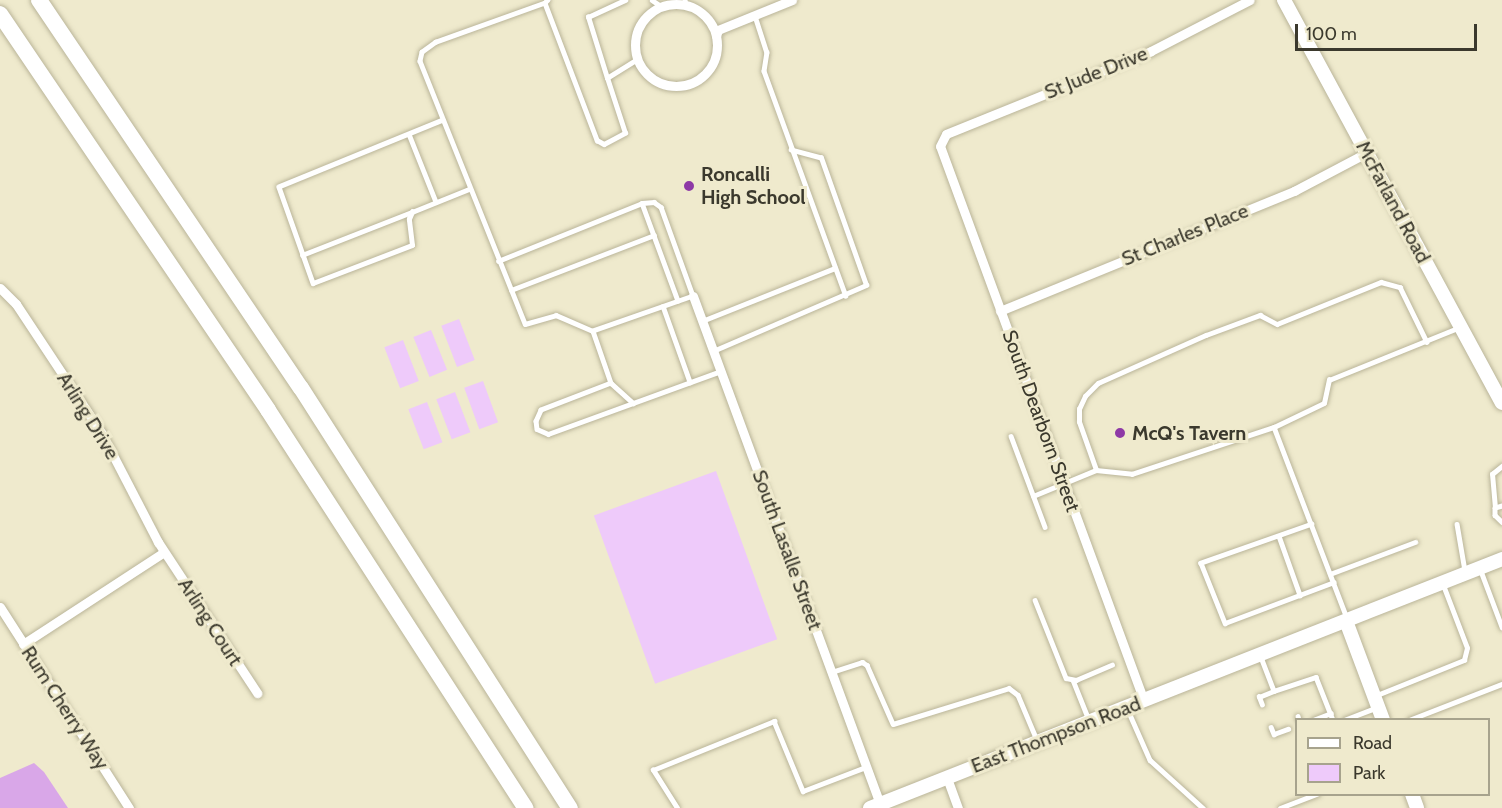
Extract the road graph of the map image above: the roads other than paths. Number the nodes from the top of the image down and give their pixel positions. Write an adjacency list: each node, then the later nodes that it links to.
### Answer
1 (39, 0): 103 (highway)
2 (625, 0): 14 (lane)
3 (652, 0): 9 (lane)
4 (790, 0): 11 (street)
5 (1250, 0): 17 (street, St Jude Drive)
6 (1284, 0): 19 (main road, McFarland Road)
7 (546, 1): 14 (lane); 15 (lane)
8 (686, 2): 9 (street); 12 (street)
9 (661, 6): 13 (street)
10 (0, 14): 102 (highway)
11 (754, 14): 12 (street); 18 (lane)
12 (716, 36): 13 (street)
13 (637, 59): 14 (lane)
14 (607, 78)
15 (443, 120): 16 (lane); 20 (lane)
16 (409, 134): 21 (lane); 25 (lane)
17 (941, 140): 34 (street, South Dearborn Street)
18 (791, 150): 27 (lane); 31 (lane)
19 (1366, 153): 34 (street, St Charles Place); 36 (main road, McFarland Road)
20 (469, 189): 21 (lane); 26 (lane)
21 (436, 202): 23 (lane)
22 (642, 204): 24 (lane); 26 (lane); 30 (lane)
23 (412, 212): 25 (lane); 25 (lane)
24 (654, 235): 29 (lane); 32 (lane)
25 (302, 255)
26 (498, 261): 29 (lane)
27 (835, 268): 31 (lane); 35 (lane)
28 (0, 288): 59 (street, Arling Drive)
29 (511, 290): 37 (lane)
30 (693, 296): 32 (lane); 35 (street, South Lasalle Street)
31 (846, 296): 39 (lane)
32 (678, 301): 33 (lane)
33 (663, 306): 37 (lane); 41 (lane)
34 (1000, 311): 49 (street, South Dearborn Street)
35 (702, 321): 39 (street, South Lasalle Street)
36 (1460, 327): 38 (lane); 44 (main road, McFarland Road)
37 (593, 331): 42 (lane)
38 (1427, 342): 45 (lane); 48 (lane)
39 (713, 351): 40 (street, South Lasalle Street)
40 (721, 371): 41 (lane); 76 (street, South Lasalle Street)
41 (690, 382): 43 (lane)
42 (611, 383): 43 (lane); 43 (lane)
43 (633, 403)
44 (1502, 403)
45 (1274, 427): 48 (lane); 54 (lane)
46 (1011, 436): 50 (lane)
47 (1502, 466): 52 (lane)
48 (1096, 470): 49 (lane)
49 (1064, 483): 50 (lane); 83 (street, South Dearborn Street)
50 (1033, 496): 56 (lane)
51 (1502, 506): 52 (lane)
52 (1495, 508): 53 (lane)
53 (1502, 522)
54 (1312, 524): 57 (lane); 63 (lane)
55 (1457, 524): 62 (lane)
56 (1045, 527)
57 (1279, 536): 66 (lane); 66 (lane)
58 (1415, 542): 63 (lane)
59 (164, 552): 73 (street); 81 (street, Arling Court)
60 (1502, 559): 61 (main road)
61 (1479, 568): 62 (main road); 70 (lane)
62 (1465, 573): 65 (main road)
63 (1330, 574): 64 (lane)
64 (1334, 582): 66 (lane); 71 (lane)
65 (1442, 583): 71 (main road); 86 (lane)
66 (1300, 595)
67 (1035, 600): 77 (lane)
68 (0, 607): 73 (street, Rum Cherry Way)
69 (1502, 608): 70 (lane)
70 (1496, 611): 72 (lane)
71 (1347, 621): 74 (main road, East Thompson Road); 86 (main road)
72 (1502, 627)
73 (23, 644): 101 (street, Rum Cherry Way)
74 (1260, 655): 80 (lane); 83 (main road, East Thompson Road)
75 (1112, 665): 77 (lane)
76 (832, 672): 96 (lane); 97 (street, South Lasalle Street)
77 (1073, 680): 93 (lane)
78 (1502, 684): 92 (lane)
79 (1287, 687): 80 (lane); 82 (lane); 88 (lane)
80 (1272, 692): 84 (lane); 85 (lane)
81 (257, 693)
82 (1289, 694)
83 (1144, 701): 87 (main road, East Thompson Road)
84 (1272, 701)
85 (1262, 705)
86 (1379, 707): 91 (lane)
87 (1127, 708): 93 (main road, East Thompson Road); 106 (lane)
88 (1331, 713): 89 (lane); 90 (lane)
89 (1318, 718)
90 (1332, 718)
91 (1349, 718)
92 (1414, 718)
93 (1090, 722): 96 (main road, East Thompson Road)
94 (1281, 722): 95 (lane)
95 (1271, 727)
96 (1038, 742): 98 (main road, East Thompson Road)
97 (867, 766): 100 (street, South Lasalle Street); 104 (lane)
98 (947, 778): 100 (main road, East Thompson Road); 105 (street)
99 (1314, 796): 107 (lane)
100 (875, 806)
101 (129, 808)
102 (525, 808)
103 (570, 808)
104 (677, 808)
105 (958, 808)
106 (1203, 808)
107 (1280, 808)

